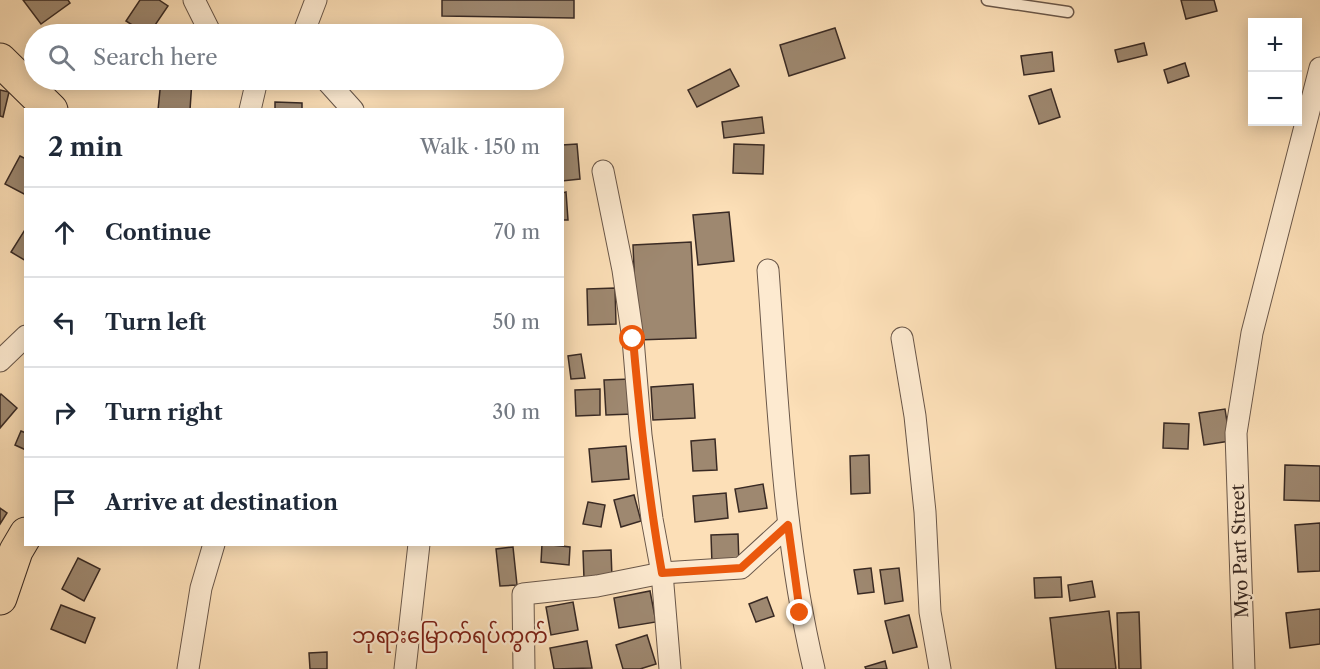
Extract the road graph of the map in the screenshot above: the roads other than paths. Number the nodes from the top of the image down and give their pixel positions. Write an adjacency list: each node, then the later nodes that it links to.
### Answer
1 (194, 0): 5 (street)
2 (316, 0): 6 (street)
3 (987, 0): 4 (lane)
4 (1068, 12)
5 (206, 24)
6 (307, 24)
7 (0, 60): 9 (main road)
8 (1320, 68): 33 (street, Myo Part Street)
9 (24, 84)
10 (31, 90): 13 (main road)
11 (255, 90): 14 (street)
12 (335, 90): 15 (street)
13 (49, 108)
14 (250, 108)
15 (351, 108)
16 (603, 171): 25 (street)
17 (768, 270): 21 (street)
18 (24, 338): 20 (street)
19 (902, 338): 32 (street)
20 (0, 362)
21 (788, 525): 25 (street); 31 (street)
22 (14, 542): 26 (main road)
23 (213, 546): 27 (street)
24 (419, 546): 28 (street)
25 (662, 573): 29 (street); 30 (street)
26 (0, 598)
27 (188, 669)
28 (405, 669)
29 (524, 669)
30 (670, 669)
31 (814, 669)
32 (940, 669)
33 (1244, 669)

